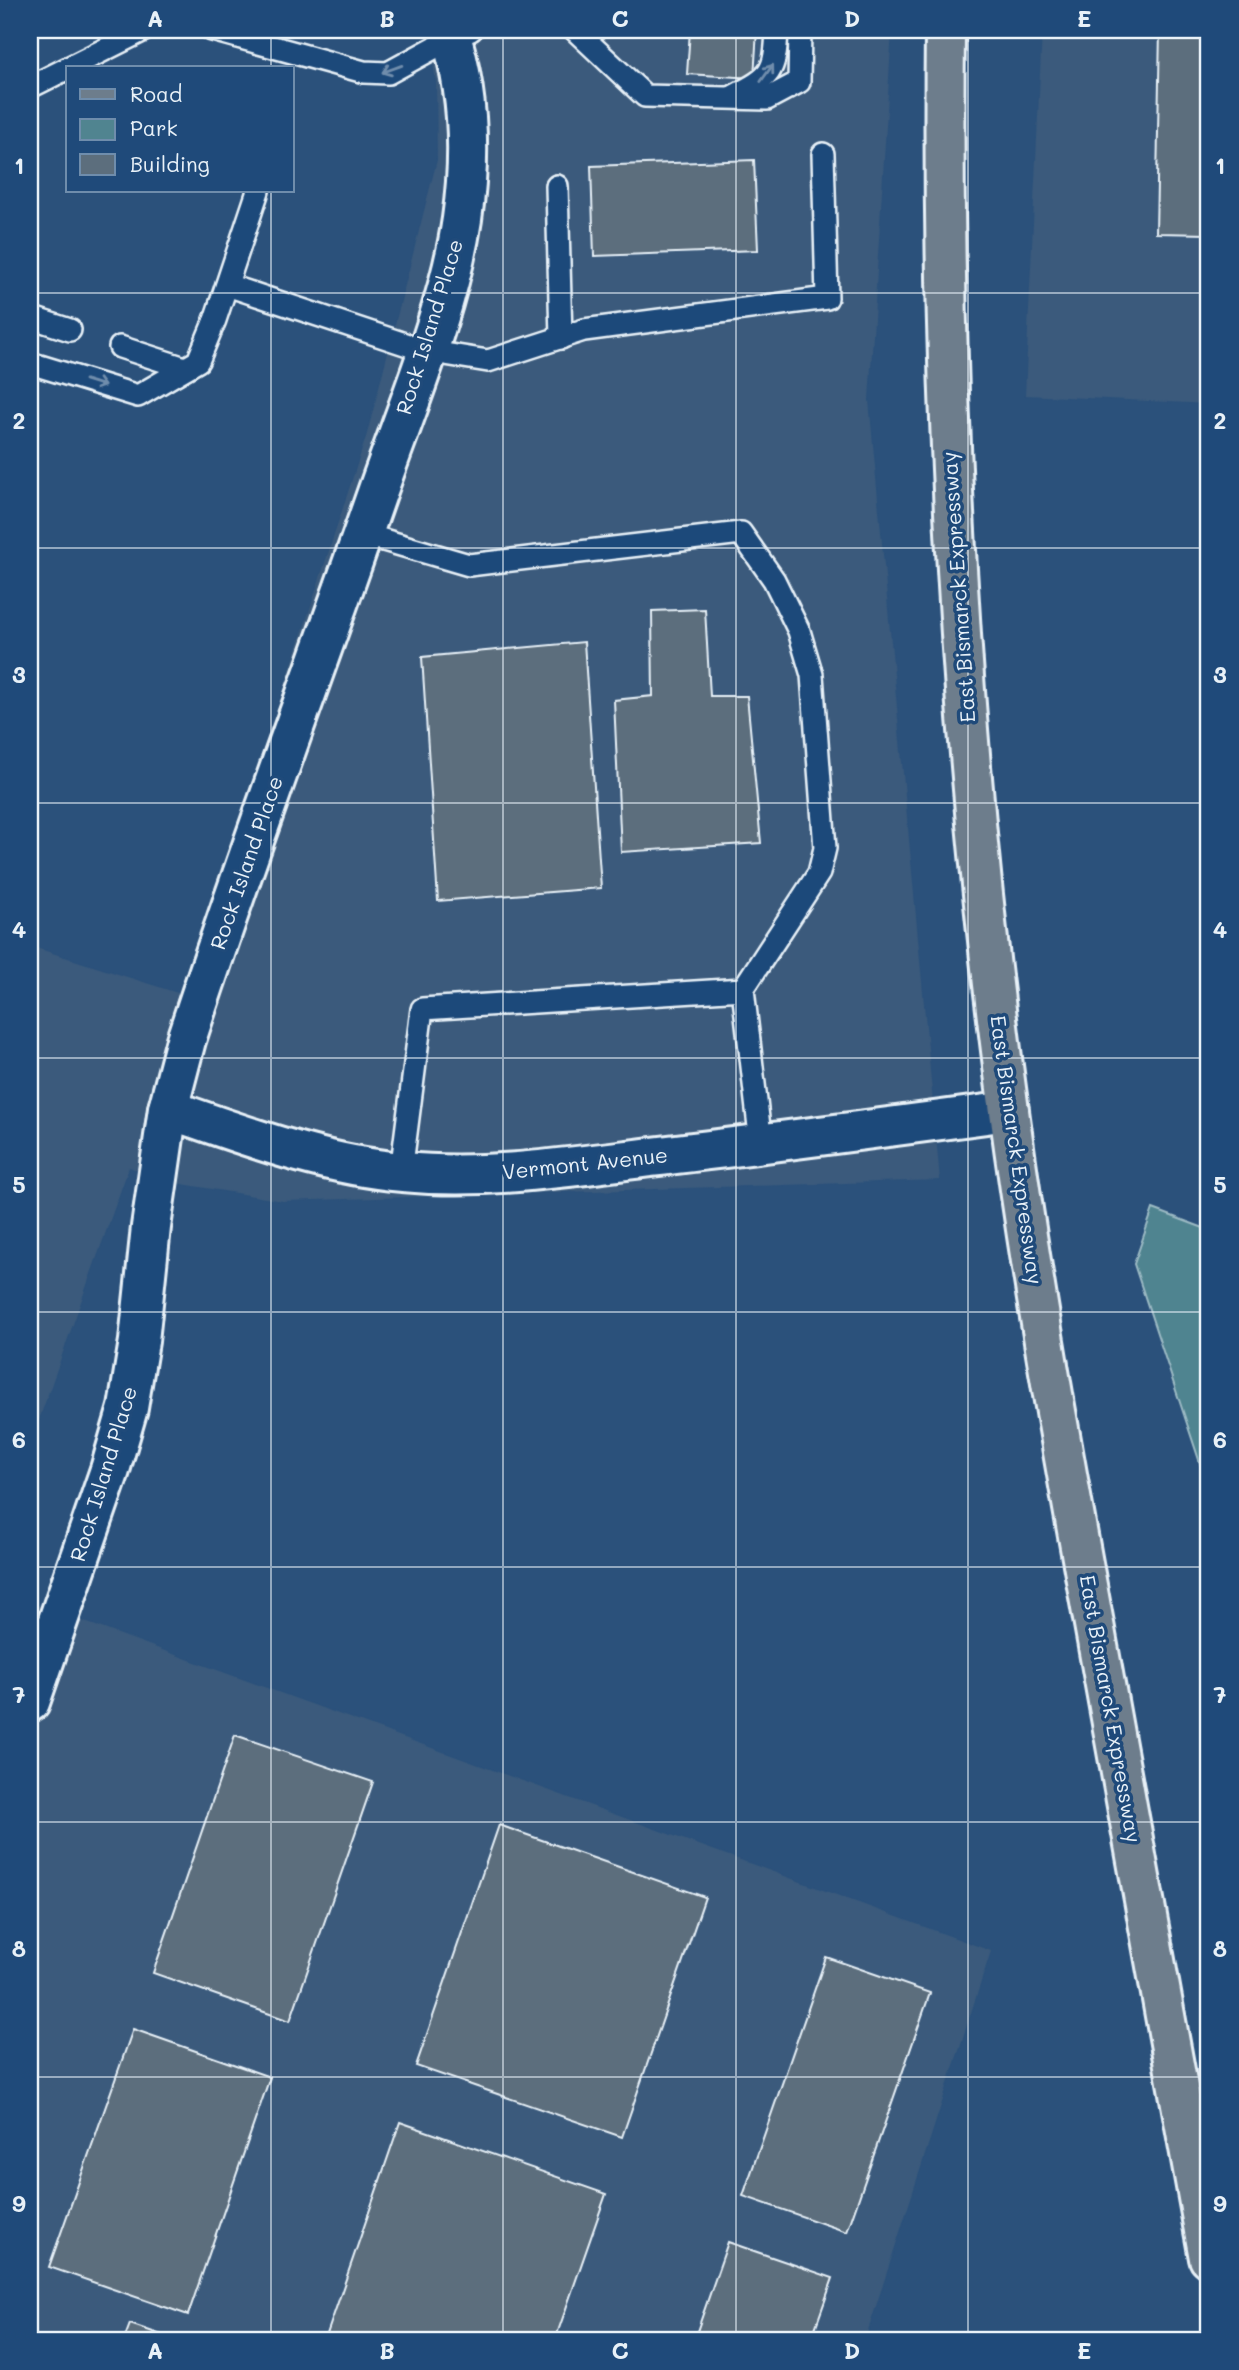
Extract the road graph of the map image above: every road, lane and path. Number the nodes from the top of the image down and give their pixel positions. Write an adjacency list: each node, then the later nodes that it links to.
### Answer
1 (144, 30): 9 (lane)
2 (212, 30): 8 (lane)
3 (575, 30): 13 (lane)
4 (777, 30): 13 (lane, one-way to 4)
5 (800, 30): 13 (lane)
6 (945, 30): 28 (main road, East Bismarck Expressway)
7 (458, 32): 8 (lane, one-way to 8); 22 (street, Rock Island Place)
8 (259, 43): 10 (lane)
9 (72, 66)
10 (279, 66)
11 (66, 69): 12 (lane)
12 (30, 87)
13 (730, 98)
14 (823, 154): 20 (lane)
15 (557, 186): 20 (lane)
16 (258, 192): 17 (lane)
17 (227, 285): 22 (lane); 24 (lane)
18 (30, 317): 19 (lane)
19 (70, 330)
20 (561, 338): 22 (lane)
21 (120, 347): 24 (lane)
22 (426, 351): 25 (street, Rock Island Place)
23 (30, 363): 24 (lane, one-way to 24)
24 (185, 368)
25 (363, 534): 26 (lane); 27 (street, Rock Island Place)
26 (743, 989): 29 (lane); 30 (lane)
27 (168, 1109): 30 (street, Vermont Avenue); 31 (street, Rock Island Place)
28 (1009, 1111): 29 (street, Vermont Avenue); 32 (main road, East Bismarck Expressway)
29 (761, 1144): 30 (street, Vermont Avenue)
30 (401, 1172)
31 (30, 1702)
32 (1209, 2258)

